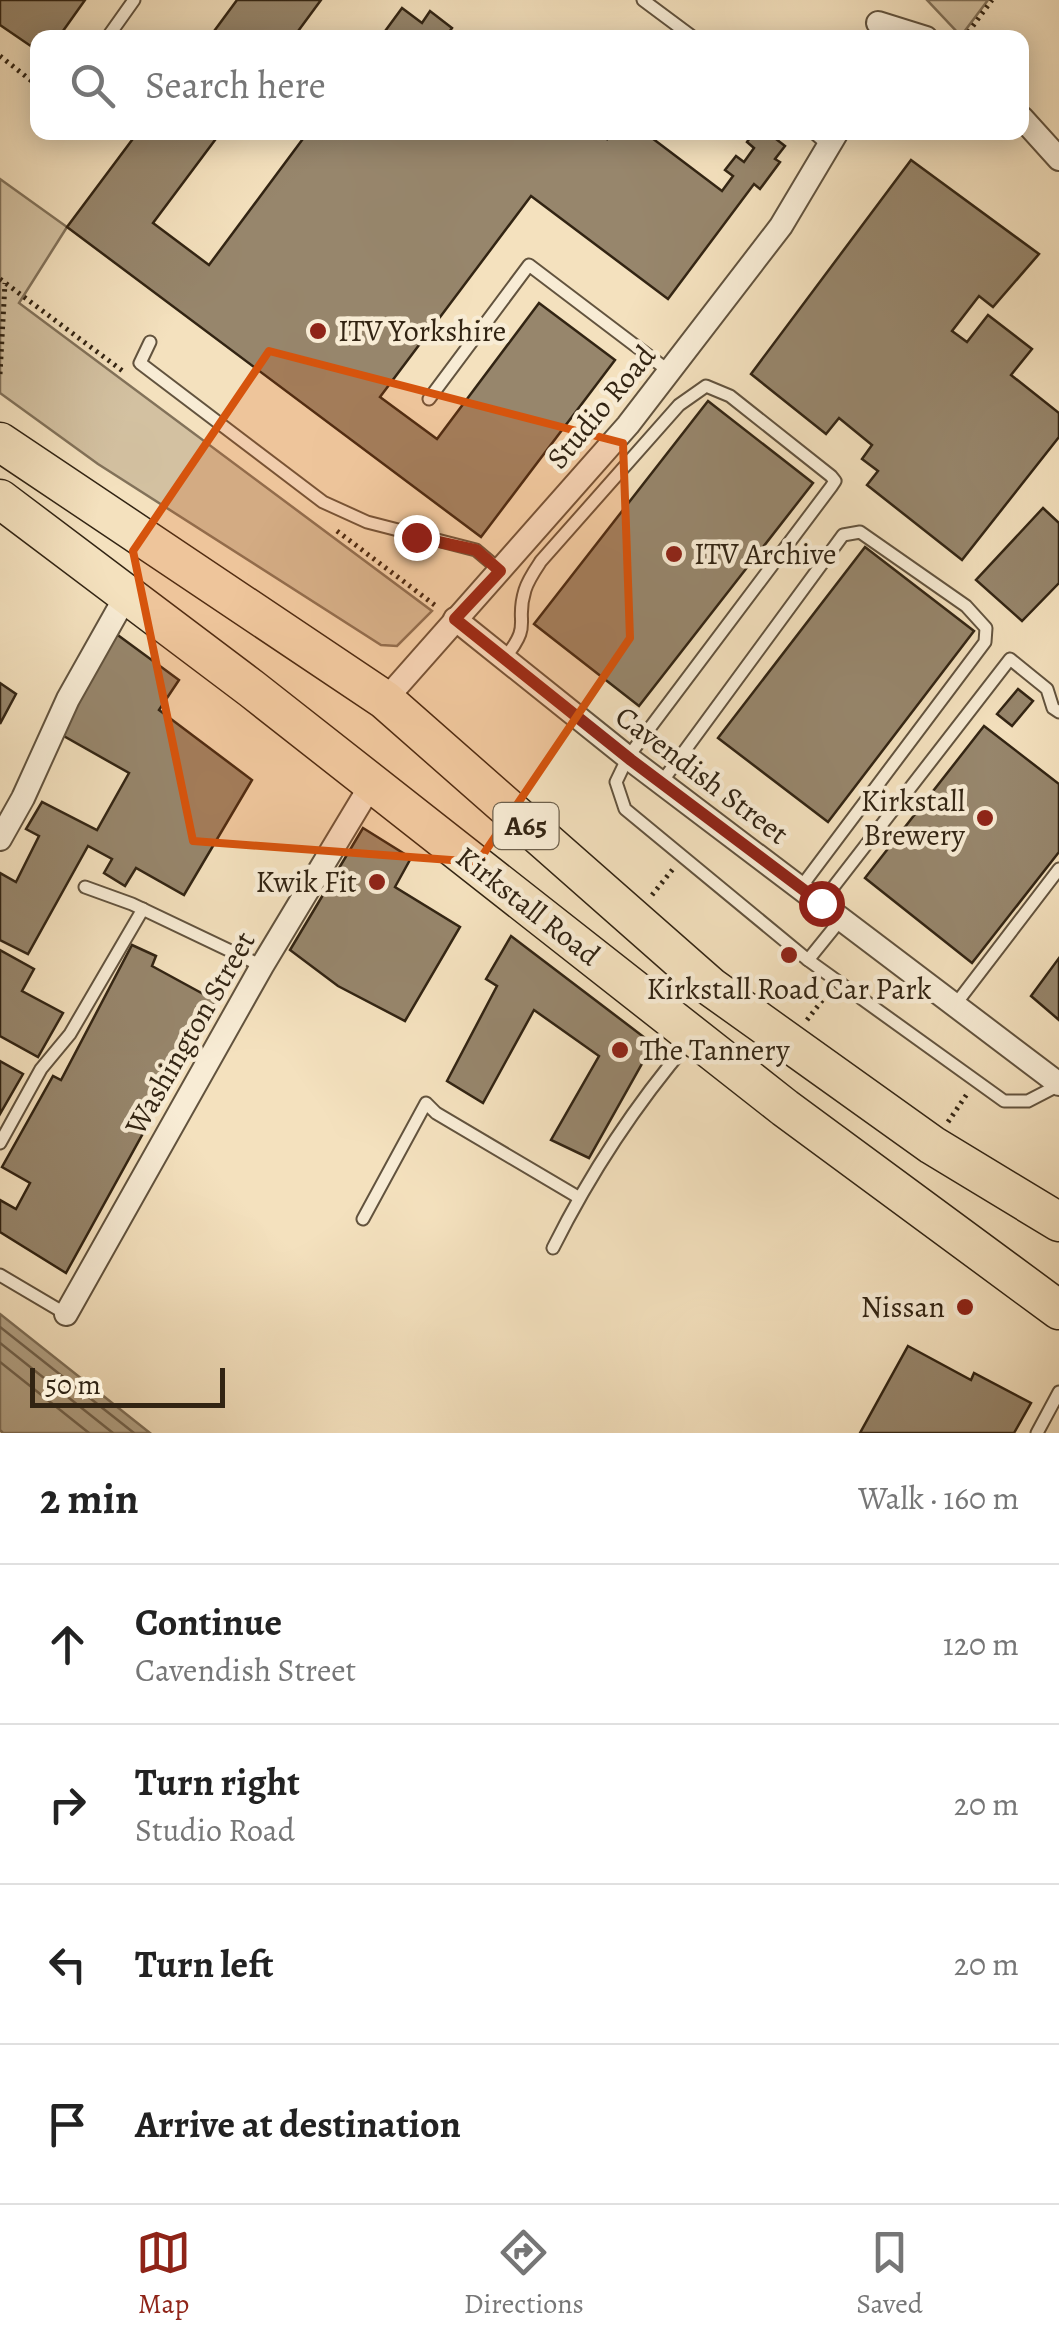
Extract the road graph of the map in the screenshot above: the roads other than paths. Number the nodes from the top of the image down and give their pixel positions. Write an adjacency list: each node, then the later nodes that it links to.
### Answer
1 (134, 0): 4 (lane)
2 (643, 0): 5 (lane)
3 (879, 20): 6 (street)
4 (113, 30)
5 (683, 30)
6 (905, 30)
7 (1029, 126): 9 (street)
8 (825, 140): 11 (street, Studio Road)
9 (1059, 159)
10 (150, 342): 15 (lane)
11 (670, 372): 12 (lane); 15 (street, Studio Road)
12 (429, 399)
13 (0, 442): 18 (main road, Kirkstall Road / A65)
14 (0, 498): 16 (main road, Kirkstall Road / A65)
15 (500, 571): 17 (street, Studio Road)
16 (126, 596): 20 (main road, Kirkstall Road / A65); 27 (street)
17 (455, 619): 19 (street, Cavendish Street); 21 (street, Studio Road)
18 (274, 626): 20 (main road); 21 (main road, Kirkstall Road / A65)
19 (504, 659): 23 (street, Cavendish Street); 23 (lane)
20 (252, 689): 25 (main road, Kirkstall Road / A65)
21 (385, 700): 26 (main road, Kirkstall Road / A65)
22 (1059, 712): 32 (lane)
23 (628, 757): 24 (street, Cavendish Street); 35 (lane)
24 (661, 783): 31 (street, Cavendish Street); 31 (lane)
25 (371, 785): 28 (main road, Kirkstall Road / A65); 36 (street, Washington Street)
26 (505, 807): 28 (main road); 43 (main road, Kirkstall Road / A65)
27 (0, 840)
28 (462, 855): 38 (main road, Kirkstall Road / A65)
29 (1059, 869): 37 (lane)
30 (85, 887): 33 (lane)
31 (801, 888): 32 (street, Cavendish Street)
32 (821, 903): 34 (street, Cavendish Street)
33 (142, 909): 36 (lane); 40 (lane)
34 (842, 918): 35 (lane); 37 (street, Cavendish Street)
35 (808, 960): 39 (lane)
36 (262, 966): 47 (street, Washington Street)
37 (955, 1005): 39 (street, Cavendish Street)
38 (696, 1035): 41 (lane); 46 (main road, Kirkstall Road / A65)
39 (1059, 1085)
40 (0, 1143)
41 (578, 1197): 42 (lane); 44 (lane)
42 (362, 1219)
43 (1059, 1222)
44 (553, 1248)
45 (0, 1274): 47 (lane)
46 (1059, 1310)
47 (66, 1314)
48 (1059, 1392): 49 (lane)
49 (1037, 1433)

